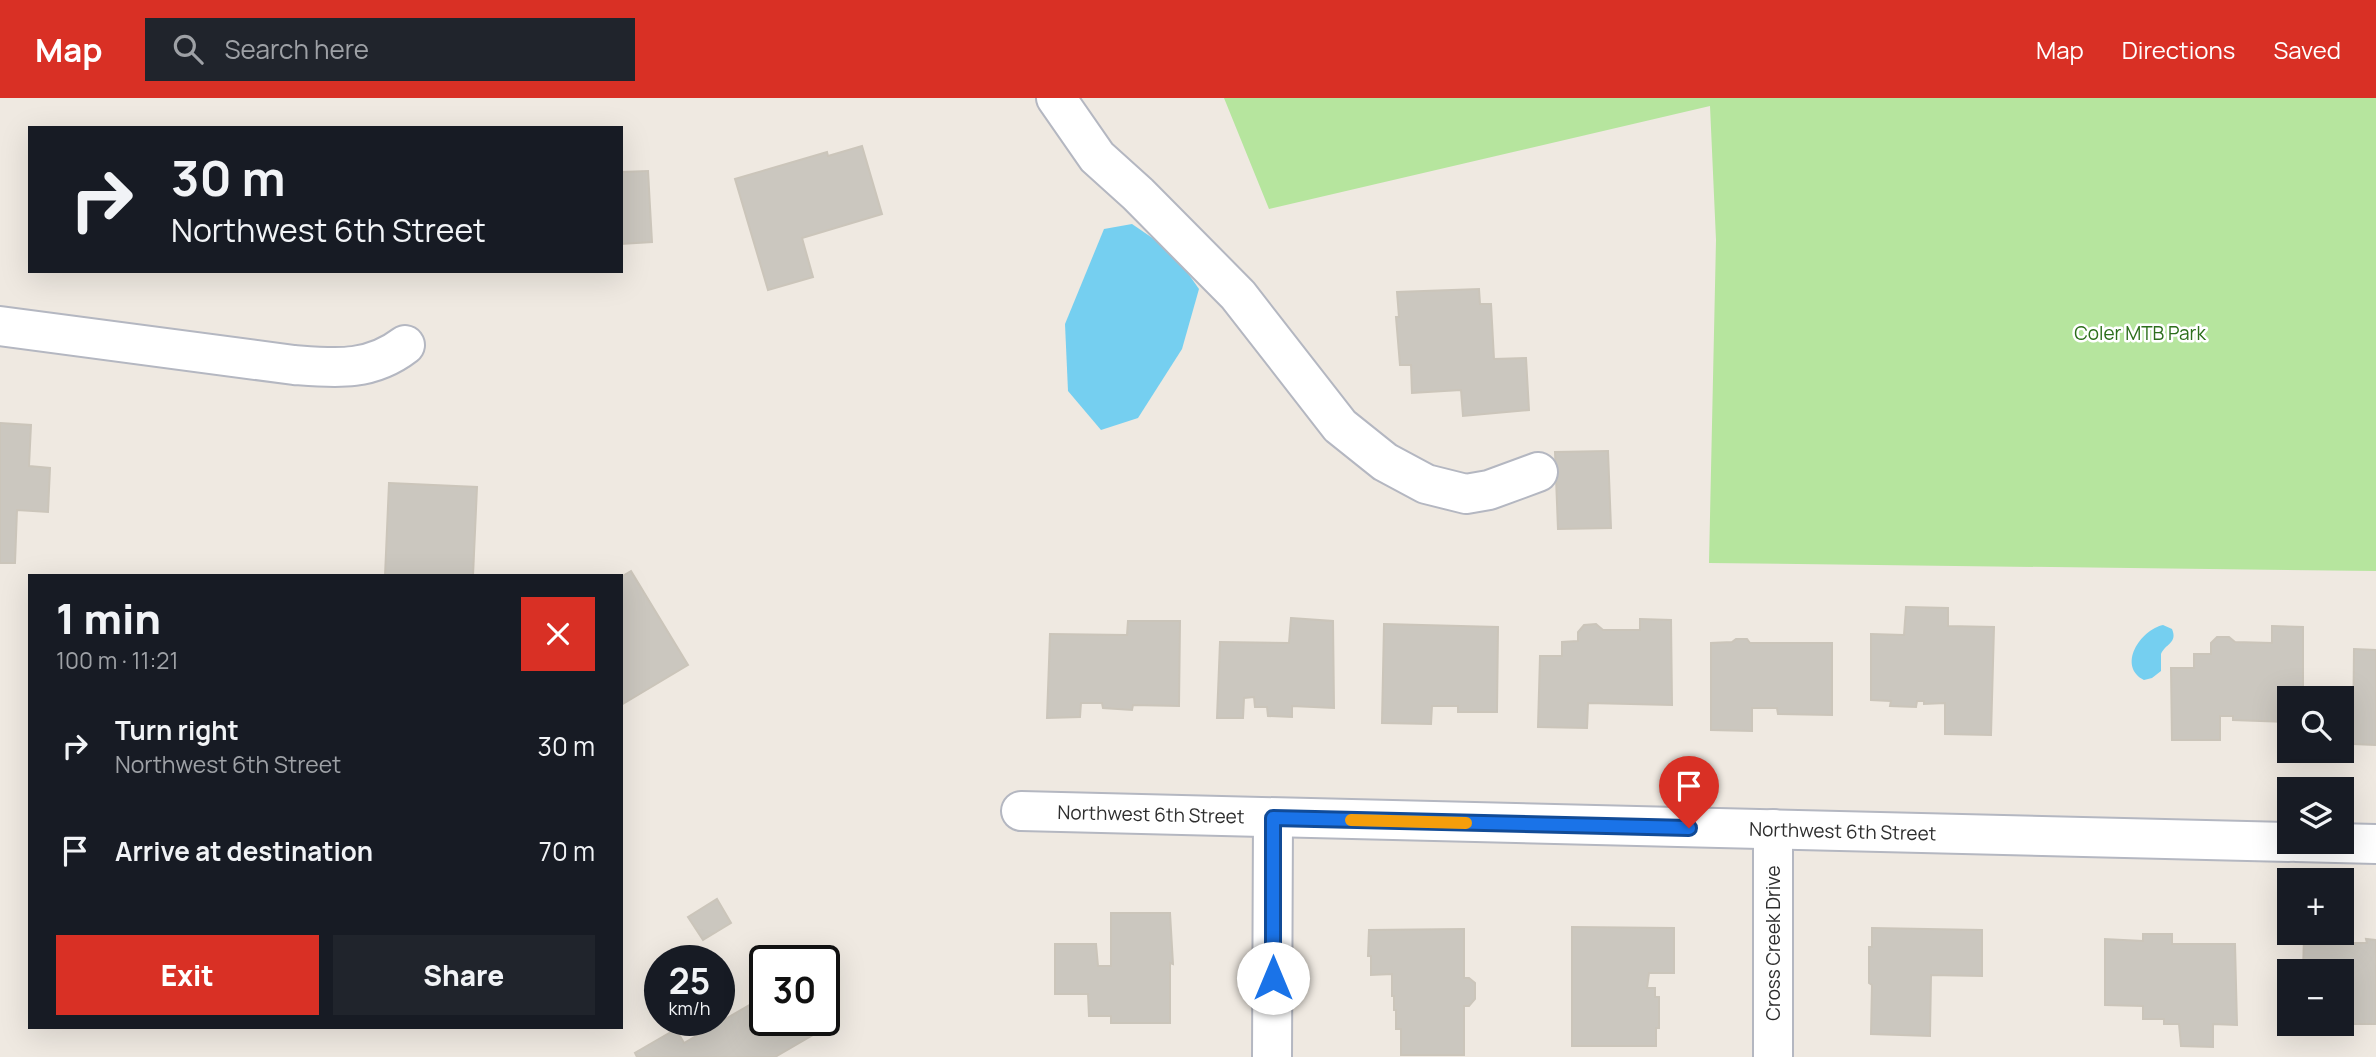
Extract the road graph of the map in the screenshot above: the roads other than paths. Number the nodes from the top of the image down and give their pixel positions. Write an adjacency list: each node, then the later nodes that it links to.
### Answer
1 (1056, 98): 4 (street)
2 (0, 326): 3 (street)
3 (405, 345)
4 (1538, 472)
5 (1021, 811): 6 (street, Northwest 6th Street)
6 (1273, 818): 7 (street, Northwest 6th Street); 11 (street)
7 (1773, 830): 8 (street, Northwest 6th Street); 12 (street, Cross Creek Drive)
8 (2277, 842)
9 (2354, 843): 10 (street)
10 (2376, 844)
11 (1272, 1057)
12 (1773, 1057)

